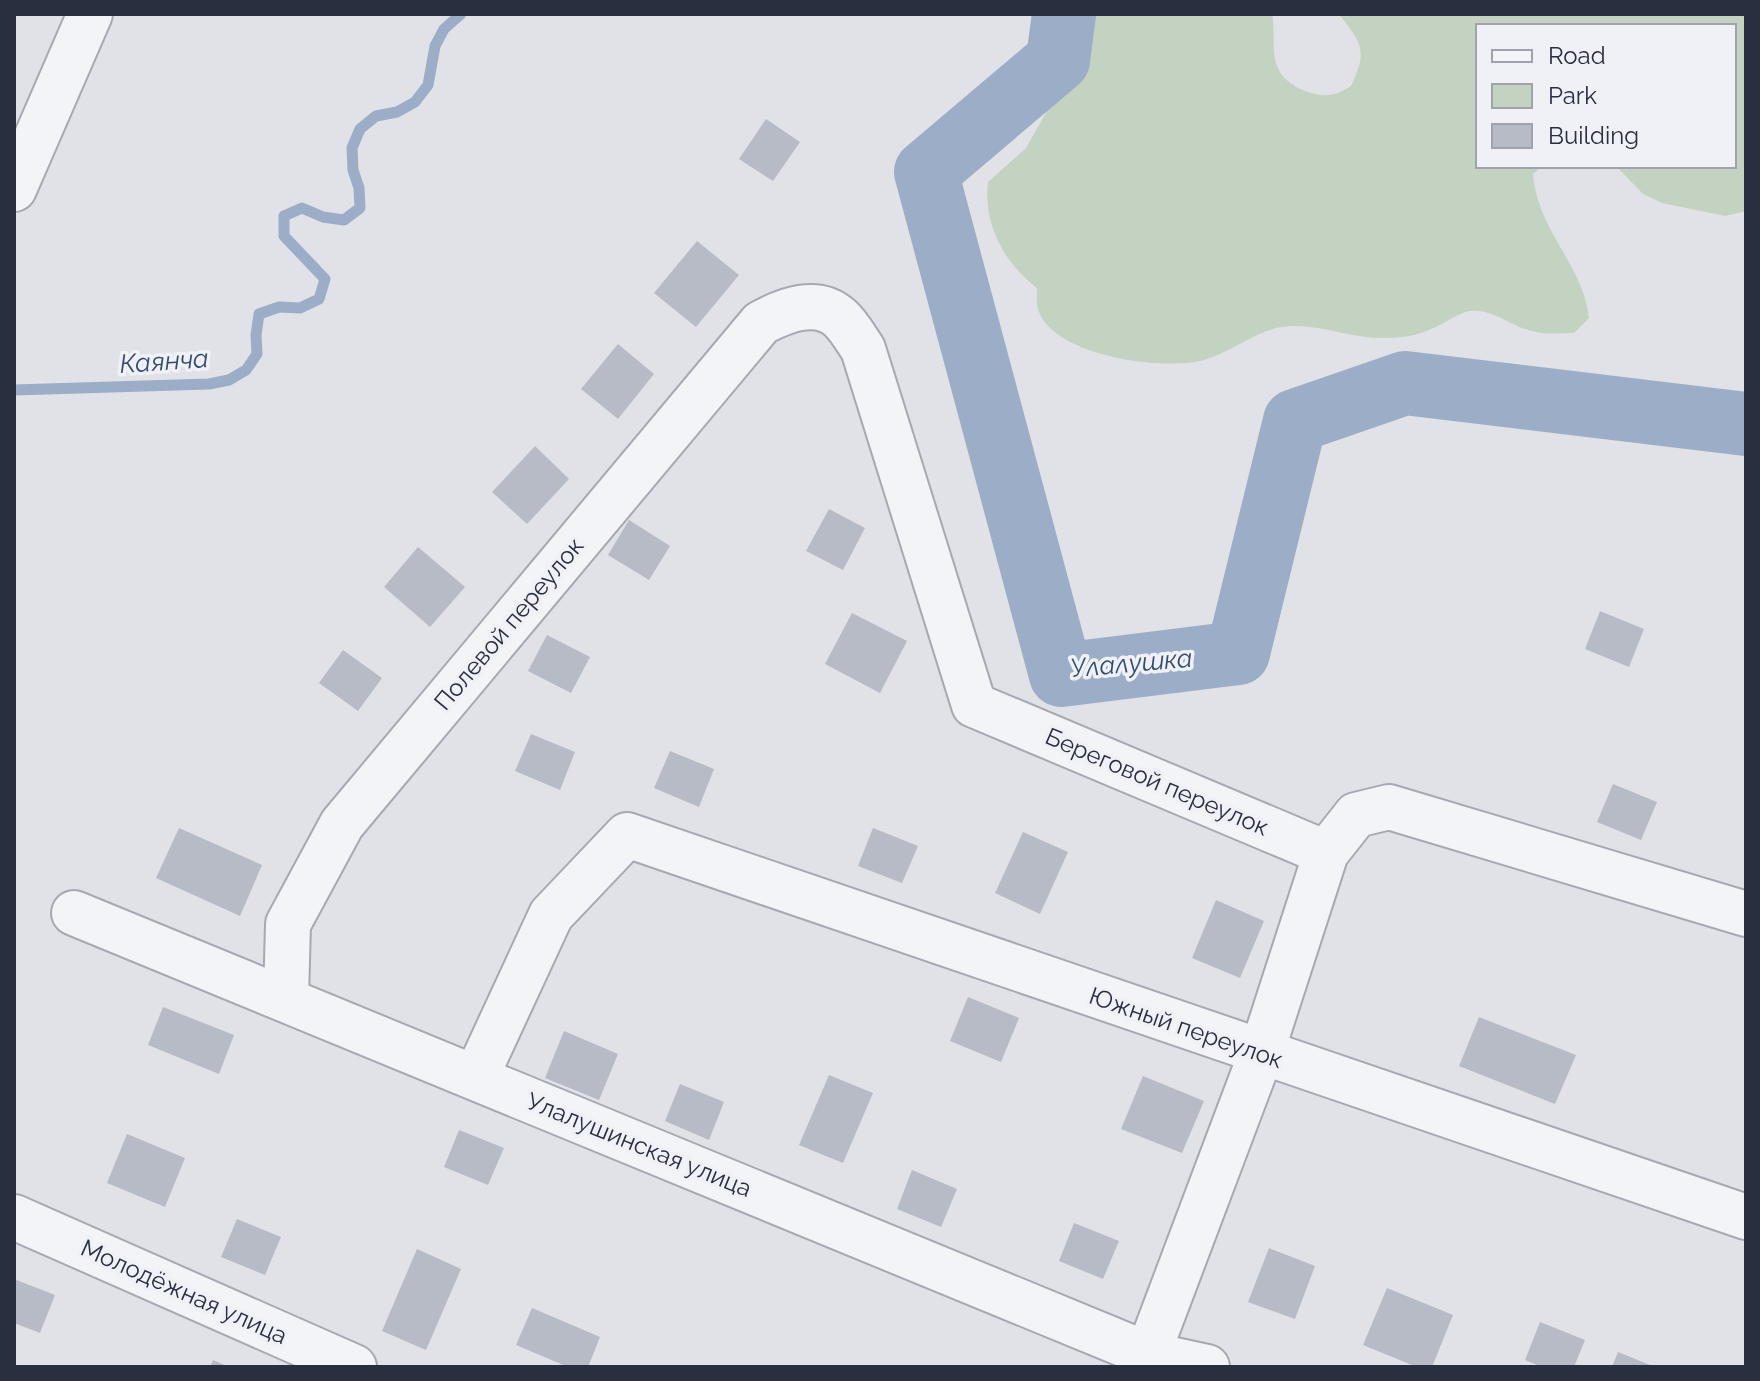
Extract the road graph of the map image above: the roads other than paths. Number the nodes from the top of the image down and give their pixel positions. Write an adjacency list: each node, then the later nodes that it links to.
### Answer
1 (90, 14): 2 (street)
2 (14, 189)
3 (815, 305): 4 (street, Береговой переулок); 7 (street, Полевой переулок)
4 (1326, 853): 6 (street); 8 (street)
5 (74, 913): 7 (street, Улалушинская улица)
6 (1746, 914)
7 (286, 998): 9 (street, Улалушинская улица)
8 (1261, 1054): 9 (street, Южный переулок); 11 (street, Южный переулок); 12 (street)
9 (476, 1077): 12 (street, Улалушинская улица)
10 (14, 1217): 13 (street, Молодёжная улица)
11 (1746, 1217)
12 (1145, 1360): 14 (street, Улалушинская улица)
13 (354, 1367)
14 (1207, 1367)

